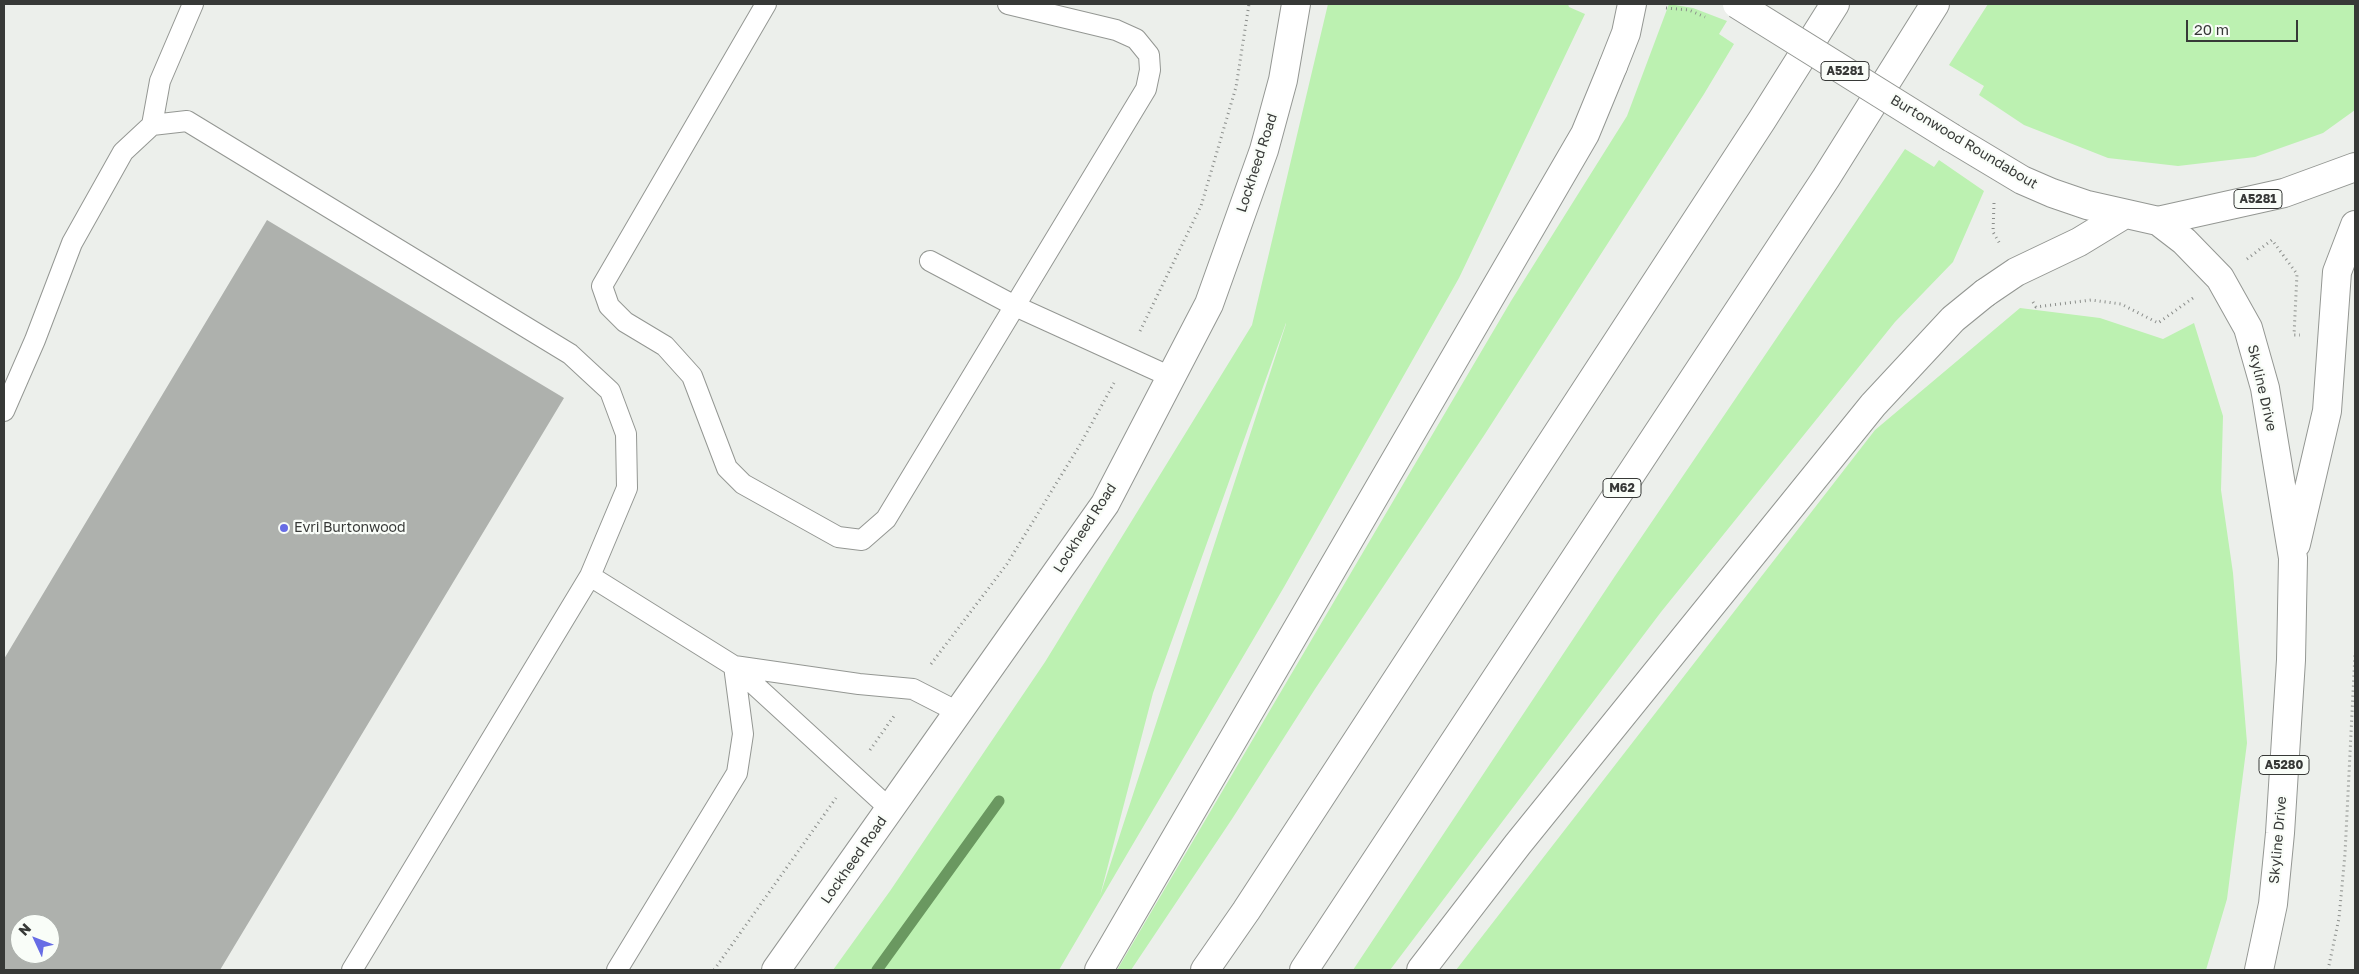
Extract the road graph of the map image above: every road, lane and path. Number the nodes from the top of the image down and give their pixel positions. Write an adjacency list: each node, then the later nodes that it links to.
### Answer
1 (193, 4): 12 (lane)
2 (766, 4): 18 (lane)
3 (1008, 4): 18 (lane)
4 (1249, 4): 21 (path)
5 (1296, 4): 22 (main road, Lockheed Road)
6 (1632, 4): 37 (main road)
7 (1736, 4): 14 (main road, Burtonwood Roundabout / A5281, bridge)
8 (1835, 4): 38 (main road)
9 (1935, 4): 39 (main road, M62)
10 (1668, 8): 11 (path)
11 (1707, 18)
12 (152, 125): 24 (lane); 26 (lane)
13 (2355, 167): 15 (main road, Burtonwood Roundabout / A5281)
14 (2125, 214): 15 (main road, Burtonwood Roundabout / A5281); 40 (main road)
15 (2158, 221): 25 (main road, Skyline Drive / A5280)
16 (2355, 225): 25 (main road, Skyline Drive / A5280)
17 (930, 261): 18 (lane)
18 (1014, 306): 22 (lane)
19 (2036, 306): 20 (path)
20 (2158, 323)
21 (1140, 330)
22 (1171, 377): 30 (main road, Lockheed Road)
23 (1112, 387): 29 (path)
24 (4, 411)
25 (2293, 558): 41 (main road, Skyline Drive / A5280)
26 (590, 576): 28 (lane); 33 (lane)
27 (2355, 653): 42 (path)
28 (734, 666): 29 (lane); 31 (lane); 34 (lane)
29 (913, 689): 30 (lane); 31 (path)
30 (958, 712): 32 (main road, Lockheed Road)
31 (852, 776): 32 (lane); 35 (path)
32 (890, 809): 36 (main road, Lockheed Road)
33 (352, 970)
34 (617, 970)
35 (714, 970)
36 (776, 970)
37 (1099, 970)
38 (1205, 970)
39 (1304, 970)
40 (1421, 970)
41 (2259, 970)
42 (2328, 970)

